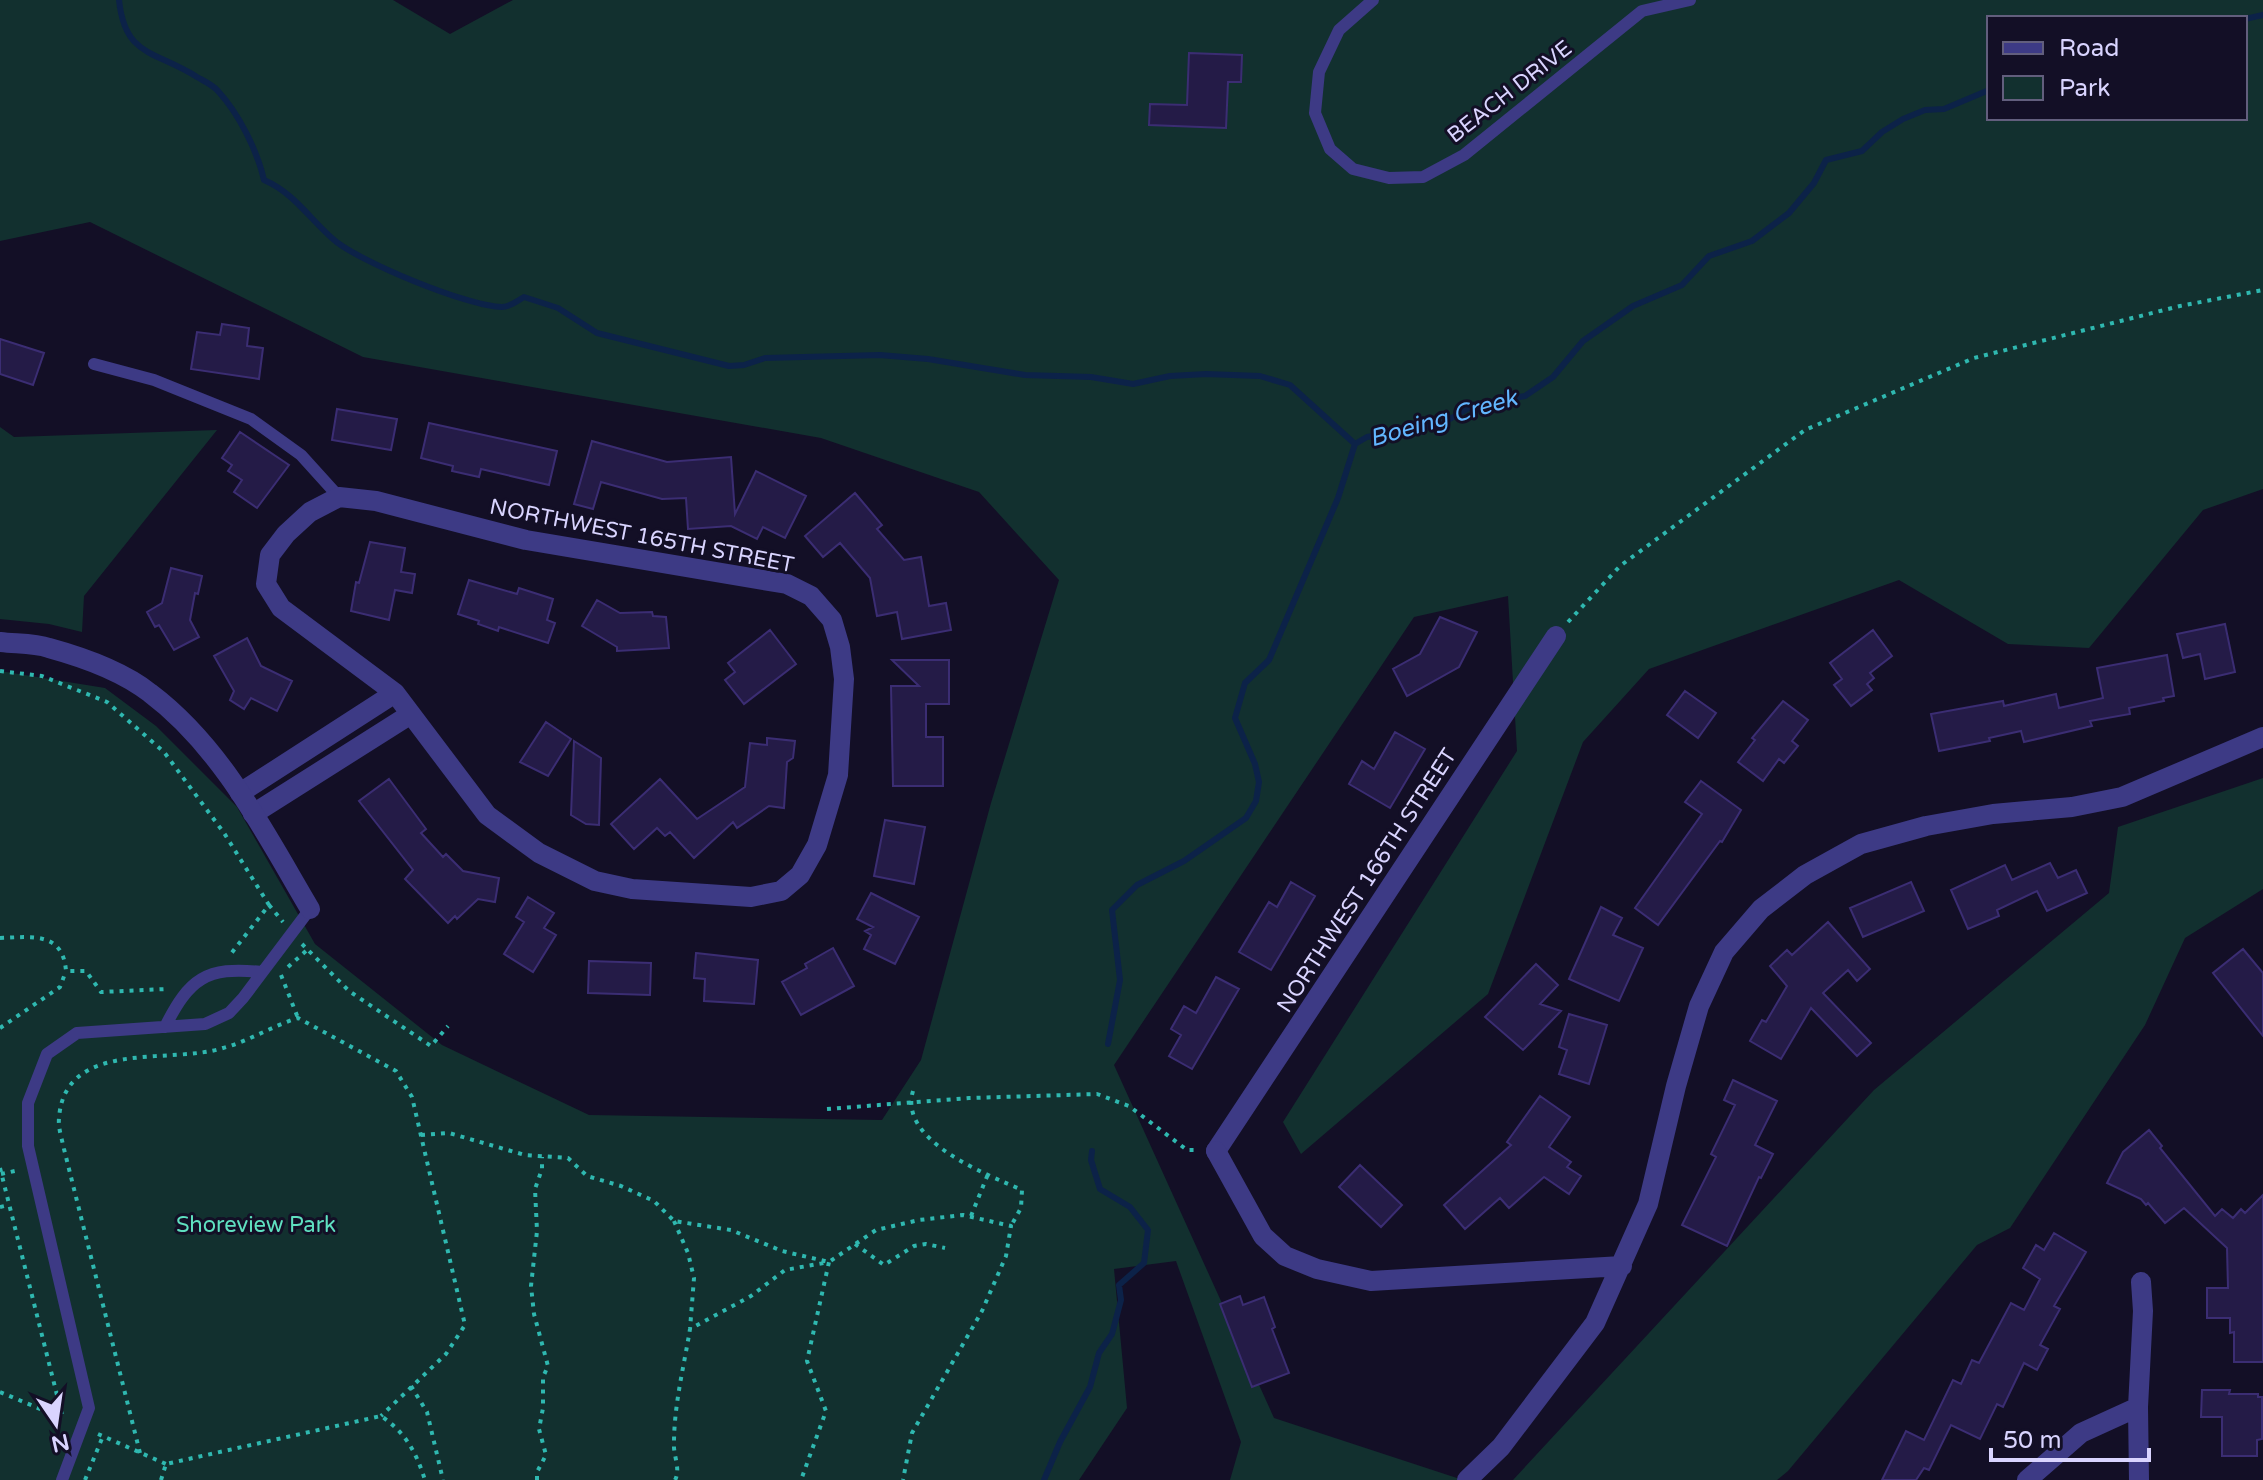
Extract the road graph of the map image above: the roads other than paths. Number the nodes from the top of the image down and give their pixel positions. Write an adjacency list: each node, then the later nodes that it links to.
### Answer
1 (1373, 0): 2 (lane, BEACH DRIVE)
2 (1690, 0)
3 (94, 364): 4 (lane)
4 (339, 497): 7 (street); 8 (street, NORTHWEST 165TH STREET)
5 (1556, 636): 15 (street, NORTHWEST 166TH STREET)
6 (0, 642): 10 (street)
7 (395, 693): 8 (street); 10 (street)
8 (411, 714): 11 (street)
9 (2263, 737): 15 (street)
10 (240, 793): 11 (street)
11 (253, 814): 12 (street)
12 (310, 909): 13 (lane)
13 (264, 968): 14 (lane); 14 (lane)
14 (165, 1027): 18 (lane)
15 (1622, 1266): 19 (street)
16 (2141, 1282): 17 (street)
17 (2138, 1407): 20 (street); 21 (street)
18 (62, 1480)
19 (1467, 1480)
20 (2027, 1480)
21 (2139, 1480)

